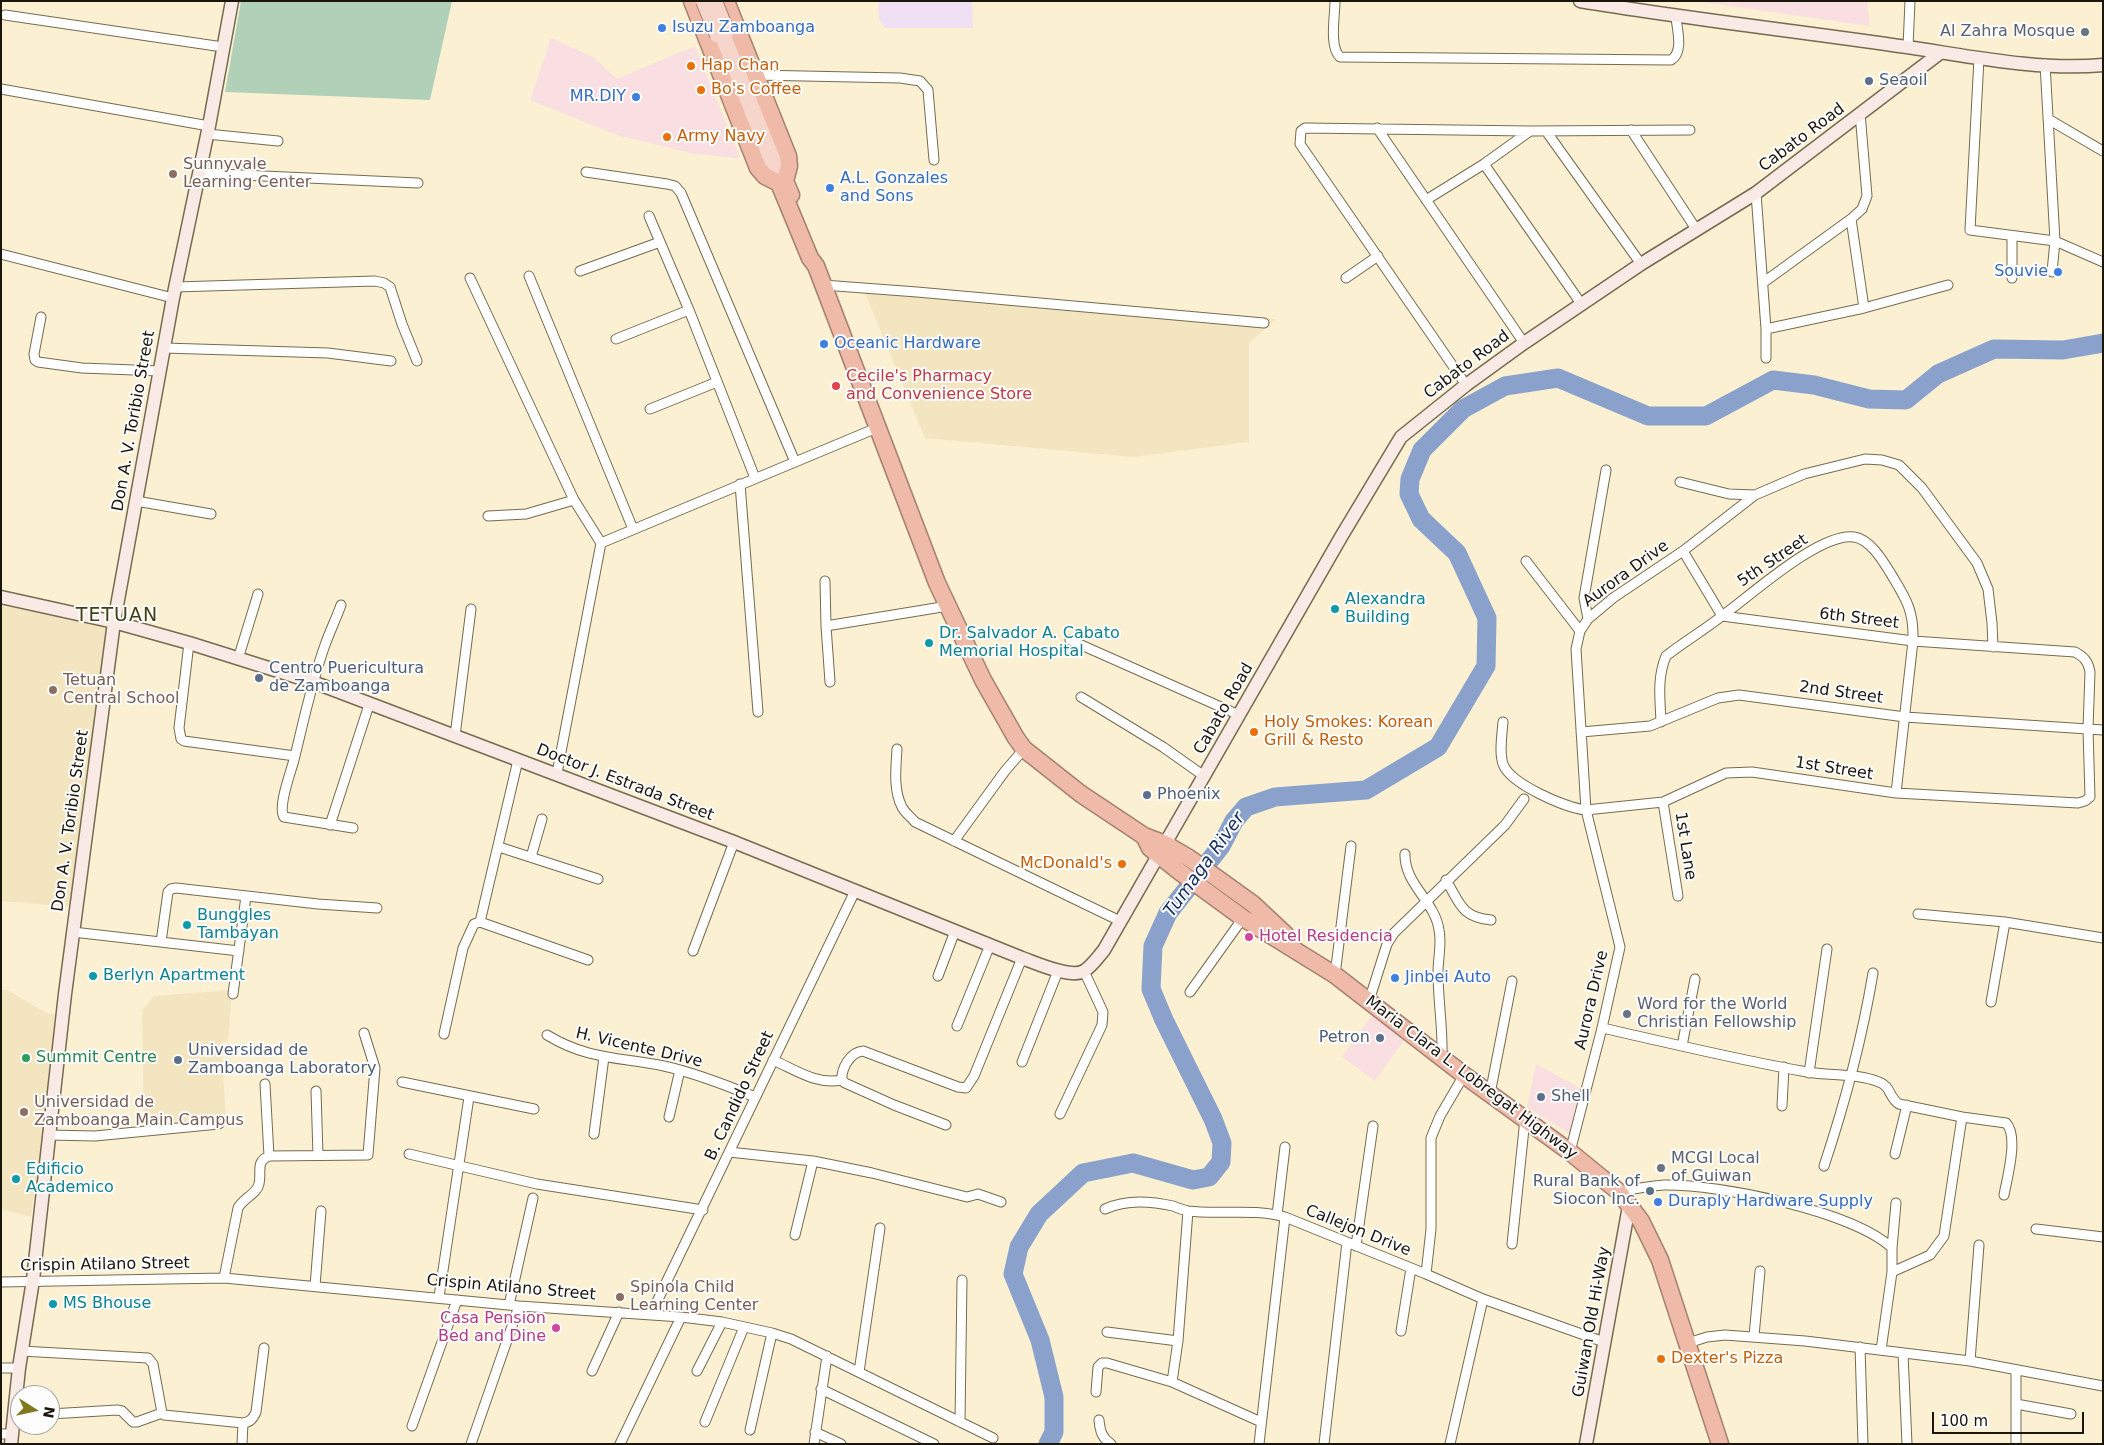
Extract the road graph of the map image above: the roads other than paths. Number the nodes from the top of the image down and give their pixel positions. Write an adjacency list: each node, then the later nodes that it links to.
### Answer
1 (232, 1): 10 (street, Don A. V. Toribio Street)
2 (1335, 1): 8 (street)
3 (1580, 1): 8 (street)
4 (1910, 1): 11 (street)
5 (722, 2): 6 (highway); 9 (main road, bridge); 16 (highway)
6 (697, 6): 9 (main road, bridge); 32 (highway)
7 (5, 15): 10 (street)
8 (1676, 17): 11 (street)
9 (722, 33): 32 (main road)
10 (223, 47): 21 (street, Don A. V. Toribio Street)
11 (1908, 47): 12 (street)
12 (1940, 53): 13 (street); 18 (street, Cabato Road)
13 (1979, 58): 14 (street); 39 (street)
14 (2045, 64): 15 (street); 19 (street)
15 (2103, 65)
16 (755, 75): 28 (street); 32 (highway)
17 (1, 89): 21 (street)
18 (1860, 114): 34 (street, Cabato Road); 37 (street)
19 (2048, 119): 27 (street); 40 (street)
20 (1377, 128): 24 (street); 35 (street); 43 (street)
21 (208, 130): 26 (street); 31 (street, Don A. V. Toribio Street)
22 (1631, 130): 23 (street); 25 (street); 38 (street)
23 (1690, 130)
24 (1530, 131): 25 (street); 29 (street)
25 (1546, 131): 45 (street)
26 (278, 141)
27 (2103, 151)
28 (934, 160)
29 (1484, 164): 35 (street); 56 (street)
30 (586, 172): 73 (street)
31 (198, 173): 33 (street); 55 (street, Don A. V. Toribio Street)
32 (782, 182): 48 (highway, Maria Clara L. Lobregat Highway)
33 (418, 183)
34 (1756, 193): 38 (street, Cabato Road); 53 (street)
35 (1426, 200): 63 (street)
36 (650, 216): 41 (street)
37 (1851, 219): 53 (street); 57 (street)
38 (1696, 229): 45 (street, Cabato Road)
39 (2012, 236): 40 (street); 52 (street)
40 (2055, 241): 44 (street); 47 (street)
41 (660, 242): 46 (street); 58 (street)
42 (1, 254): 55 (street)
43 (1378, 256): 51 (street); 70 (street)
44 (2103, 262)
45 (1641, 264): 56 (street, Cabato Road)
46 (580, 271)
47 (2052, 272)
48 (819, 275): 60 (street); 72 (highway, Maria Clara L. Lobregat Highway)
49 (529, 276): 83 (street)
50 (470, 278): 79 (street)
51 (1346, 278)
52 (2012, 278)
53 (1764, 282): 61 (street)
54 (1948, 285): 57 (street)
55 (174, 292): 64 (street, Don A. V. Toribio Street); 67 (street)
56 (1582, 305): 63 (street, Cabato Road)
57 (1864, 308): 61 (street)
58 (689, 310): 62 (street); 69 (street)
59 (41, 317): 68 (street)
60 (1264, 323)
61 (1766, 329): 65 (street)
62 (616, 339)
63 (1524, 343): 70 (street, Cabato Road)
64 (164, 348): 66 (street); 68 (street, Don A. V. Toribio Street)
65 (1766, 358)
66 (391, 361)
67 (417, 361)
68 (160, 371): 80 (street, Don A. V. Toribio Street)
69 (717, 382): 71 (street); 75 (street)
70 (1466, 385): 108 (street, Cabato Road)
71 (650, 409)
72 (879, 427): 73 (street); 91 (highway, Maria Clara L. Lobregat Highway)
73 (795, 462): 75 (street)
74 (1606, 470): 94 (street)
75 (755, 478): 77 (street)
76 (1680, 482): 78 (street)
77 (740, 484): 83 (street); 107 (street)
78 (1755, 495): 85 (street, Aurora Drive); 101 (street, Aurora Drive)
79 (574, 500): 82 (street); 84 (street)
80 (136, 501): 81 (street); 95 (street, Don A. V. Toribio Street)
81 (211, 514)
82 (488, 516)
83 (633, 529): 84 (street)
84 (601, 542): 120 (street)
85 (1684, 551): 93 (street); 94 (street, Aurora Drive)
86 (1526, 561): 97 (street)
87 (825, 581): 96 (street)
88 (258, 594): 102 (street)
89 (1, 597): 95 (street, Doctor J. Estrada Street)
90 (341, 605): 103 (street)
91 (948, 606): 96 (street); 117 (highway, Maria Clara L. Lobregat Highway)
92 (471, 609): 115 (street)
93 (1722, 616): 99 (street, 6th Street); 99 (street, 5th Street); 111 (street, 5th Street)
94 (1588, 619): 97 (street, Aurora Drive)
95 (114, 622): 100 (street, Doctor J. Estrada Street); 151 (street, Don A. V. Toribio Street)
96 (826, 626): 104 (street)
97 (1580, 630): 114 (street, Aurora Drive)
98 (1070, 640): 108 (street)
99 (1913, 641): 101 (street, 6th Street); 109 (street)
100 (189, 643): 102 (street, Doctor J. Estrada Street); 118 (street)
101 (1993, 647): 112 (street, 6th Street)
102 (238, 659): 103 (street, Doctor J. Estrada Street)
103 (313, 682): 106 (street, Doctor J. Estrada Street); 118 (street)
104 (830, 682)
105 (1081, 696): 121 (street)
106 (369, 705): 115 (street, Doctor J. Estrada Street); 127 (street)
107 (758, 712)
108 (1239, 715): 121 (street, Cabato Road)
109 (1905, 717): 111 (street, 2nd Street); 112 (street, 2nd Street); 122 (street)
110 (1503, 722): 125 (street)
111 (1661, 722): 114 (street, 2nd Street)
112 (2088, 730): 113 (street, 2nd Street); 122 (street, 1st Street)
113 (2103, 730)
114 (1581, 732): 125 (street, Aurora Drive)
115 (455, 736): 119 (street, Doctor J. Estrada Street)
116 (898, 749): 129 (street)
117 (1024, 749): 129 (street); 133 (highway, Maria Clara L. Lobregat Highway)
118 (295, 756): 127 (street)
119 (518, 760): 120 (street, Doctor J. Estrada Street); 132 (street)
120 (556, 773): 130 (street, Doctor J. Estrada Street)
121 (1204, 776): 133 (street, Cabato Road)
122 (1896, 793): 124 (street, 1st Street)
123 (1524, 799): 137 (street)
124 (1663, 802): 125 (street, 1st Street); 141 (street, 1st Lane)
125 (1586, 810): 173 (street, Aurora Drive)
126 (542, 819): 135 (street)
127 (330, 825): 128 (street)
128 (353, 828)
129 (954, 841): 147 (street)
130 (734, 842): 138 (street, Doctor J. Estrada Street); 158 (street)
131 (1351, 846): 165 (street)
132 (499, 847): 135 (street); 148 (street)
133 (1162, 850): 139 (highway, Maria Clara L. Lobregat Highway); 147 (street)
134 (1405, 854): 142 (street)
135 (531, 858): 136 (street)
136 (598, 879)
137 (1446, 880): 142 (street); 146 (street)
138 (855, 891): 150 (street, Doctor J. Estrada Street); 180 (street, B. Candido Street)
139 (1220, 891): 145 (highway, Maria Clara L. Lobregat Highway); 155 (highway, Maria Clara L. Lobregat Highway)
140 (246, 896): 143 (street); 153 (street); 157 (street)
141 (1678, 896)
142 (1427, 902): 170 (street); 179 (street)
143 (376, 908)
144 (1918, 914): 149 (street)
145 (1243, 918): 155 (highway, Maria Clara L. Lobregat Highway); 168 (street)
146 (1491, 920)
147 (1120, 921): 162 (street)
148 (480, 922): 160 (street); 175 (street)
149 (2005, 922): 152 (street); 171 (street)
150 (955, 931): 154 (street, Doctor J. Estrada Street); 164 (street)
151 (73, 932): 153 (street); 205 (street, Don A. V. Toribio Street)
152 (2103, 938)
153 (161, 942): 157 (street)
154 (990, 945): 159 (street, Doctor J. Estrada Street); 172 (street)
155 (1293, 948): 165 (highway, Maria Clara L. Lobregat Highway)
156 (1827, 949): 184 (street)
157 (239, 951): 169 (street)
158 (693, 951)
159 (1022, 958): 161 (street, Doctor J. Estrada Street); 187 (street)
160 (588, 960)
161 (1058, 970): 162 (street, Doctor J. Estrada Street); 181 (street)
162 (1084, 971): 197 (street)
163 (1873, 974): 186 (street)
164 (938, 976)
165 (1335, 976): 170 (highway, Maria Clara L. Lobregat Highway)
166 (1696, 978): 177 (street)
167 (1512, 981): 191 (street)
168 (1190, 992)
169 (233, 994)
170 (1369, 1001): 179 (highway, Maria Clara L. Lobregat Highway)
171 (1991, 1002)
172 (956, 1026)
173 (1602, 1028): 177 (street); 208 (street, Aurora Drive)
174 (364, 1033): 211 (street)
175 (444, 1034)
176 (547, 1035): 178 (street, H. Vicente Drive)
177 (1682, 1046): 182 (street)
178 (604, 1057): 183 (street, H. Vicente Drive); 204 (street)
179 (1442, 1057): 185 (highway, Maria Clara L. Lobregat Highway)
180 (773, 1060): 187 (street); 192 (street, B. Candido Street)
181 (1022, 1062)
182 (1784, 1067): 184 (street); 194 (street)
183 (680, 1070): 192 (street, H. Vicente Drive); 198 (street)
184 (1809, 1072): 186 (street)
185 (1464, 1075): 191 (highway, Maria Clara L. Lobregat Highway); 239 (street)
186 (1851, 1077): 195 (street); 215 (street)
187 (842, 1080): 202 (street)
188 (402, 1082): 193 (street)
189 (265, 1084): 212 (street)
190 (316, 1091): 211 (street)
191 (1490, 1094): 200 (highway, Maria Clara L. Lobregat Highway)
192 (755, 1097): 207 (street, B. Candido Street)
193 (469, 1098): 196 (street); 214 (street)
194 (1782, 1106)
195 (1907, 1106): 199 (street); 210 (street)
196 (534, 1109)
197 (1060, 1114)
198 (669, 1117)
199 (1962, 1117): 217 (street); 238 (street)
200 (1525, 1119): 208 (highway, Maria Clara L. Lobregat Highway); 232 (street)
201 (219, 1124): 205 (street)
202 (946, 1124)
203 (1373, 1126): 234 (street)
204 (594, 1134)
205 (48, 1135): 241 (street, Don A. V. Toribio Street)
206 (1285, 1147): 226 (street)
207 (729, 1152): 213 (street); 223 (street, B. Candido Street)
208 (1570, 1152): 216 (highway, Maria Clara L. Lobregat Highway)
209 (409, 1154): 214 (street)
210 (1895, 1154)
211 (318, 1155): 212 (street)
212 (269, 1156): 240 (street)
213 (814, 1161): 219 (street); 229 (street)
214 (459, 1166): 223 (street); 245 (street)
215 (1824, 1166)
216 (1619, 1192): 221 (highway, Maria Clara L. Lobregat Highway); 235 (street)
217 (2004, 1195)
218 (532, 1198): 248 (street)
219 (1001, 1202)
220 (1896, 1203): 235 (street)
221 (1630, 1206): 260 (street, Guiwan Old Hi-Way); 261 (highway, Maria Clara L. Lobregat Highway)
222 (1105, 1209): 225 (street)
223 (703, 1210): 251 (street, B. Candido Street)
224 (321, 1211): 244 (street)
225 (1188, 1211): 226 (street); 259 (street)
226 (1281, 1216): 231 (street, Callejon Drive); 287 (street, Callejon Drive)
227 (880, 1228): 274 (street)
228 (2036, 1228): 230 (street)
229 (796, 1235)
230 (2103, 1237)
231 (1346, 1242): 234 (street, Callejon Drive); 301 (street)
232 (1512, 1244)
233 (1979, 1245): 268 (street)
234 (1356, 1246): 236 (street, Callejon Drive)
235 (1892, 1248): 238 (street)
236 (1410, 1268): 239 (street, Callejon Drive); 255 (street)
237 (1760, 1271): 258 (street)
238 (1892, 1272): 264 (street)
239 (1426, 1274): 246 (street, Callejon Drive)
240 (224, 1278): 241 (street, Crispin Atilano Street); 244 (street, Crispin Atilano Street)
241 (33, 1280): 243 (street, Crispin Atilano Street); 265 (street, Don A. V. Toribio Street)
242 (962, 1280): 286 (street)
243 (1, 1282)
244 (316, 1286): 245 (street, Crispin Atilano Street)
245 (439, 1297): 247 (street, Crispin Atilano Street)
246 (1483, 1299): 260 (street, Callejon Drive); 302 (street)
247 (457, 1300): 248 (street, Crispin Atilano Street); 289 (street)
248 (509, 1305): 249 (street, Crispin Atilano Street)
249 (519, 1306): 250 (street, Crispin Atilano Street); 294 (street)
250 (619, 1312): 251 (street, Crispin Atilano Street); 271 (street)
251 (651, 1314): 252 (street, Crispin Atilano Street)
252 (680, 1317): 253 (street, Crispin Atilano Street); 295 (street)
253 (722, 1322): 254 (street, Crispin Atilano Street); 272 (street)
254 (744, 1327): 256 (street, Crispin Atilano Street); 285 (street)
255 (1401, 1331)
256 (772, 1332): 267 (street, Crispin Atilano Street); 290 (street)
257 (1107, 1332): 259 (street)
258 (1754, 1336): 261 (street); 262 (street)
259 (1178, 1341): 275 (street)
260 (1604, 1342): 303 (street, Guiwan Old Hi-Way)
261 (1688, 1343): 304 (highway, Maria Clara L. Lobregat Highway)
262 (1860, 1347): 264 (street); 305 (street)
263 (264, 1348): 288 (street)
264 (1881, 1350): 266 (street)
265 (21, 1351): 270 (street, Don A. V. Toribio Street); 281 (street)
266 (1904, 1353): 268 (street); 306 (street)
267 (827, 1356): 274 (street, Crispin Atilano Street); 278 (street)
268 (1970, 1361): 273 (street)
269 (1, 1368): 270 (street)
270 (19, 1368): 276 (street, Don A. V. Toribio Street)
271 (592, 1371)
272 (697, 1371)
273 (2016, 1371): 277 (street); 280 (street)
274 (859, 1372): 286 (street, Crispin Atilano Street)
275 (1172, 1382): 279 (street); 287 (street)
276 (18, 1385)
277 (2103, 1386)
278 (821, 1389): 291 (street); 298 (street)
279 (1096, 1392)
280 (2016, 1404): 283 (street); 307 (street)
281 (162, 1413): 282 (street); 288 (street)
282 (60, 1414)
283 (2071, 1414)
284 (1099, 1420): 299 (street)
285 (705, 1422)
286 (960, 1422): 292 (street, Crispin Atilano Street)
287 (1261, 1422): 300 (street, Callejon Drive)
288 (243, 1423): 293 (street)
289 (412, 1426)
290 (750, 1430)
291 (815, 1432): 296 (street); 297 (street)
292 (993, 1438)
293 (242, 1444)
294 (471, 1444)
295 (620, 1444)
296 (814, 1444)
297 (841, 1444)
298 (934, 1444)
299 (1111, 1444)
300 (1259, 1444)
301 (1324, 1444)
302 (1450, 1444)
303 (1586, 1444)
304 (1720, 1444)
305 (1863, 1444)
306 (1907, 1444)
307 (2016, 1444)

